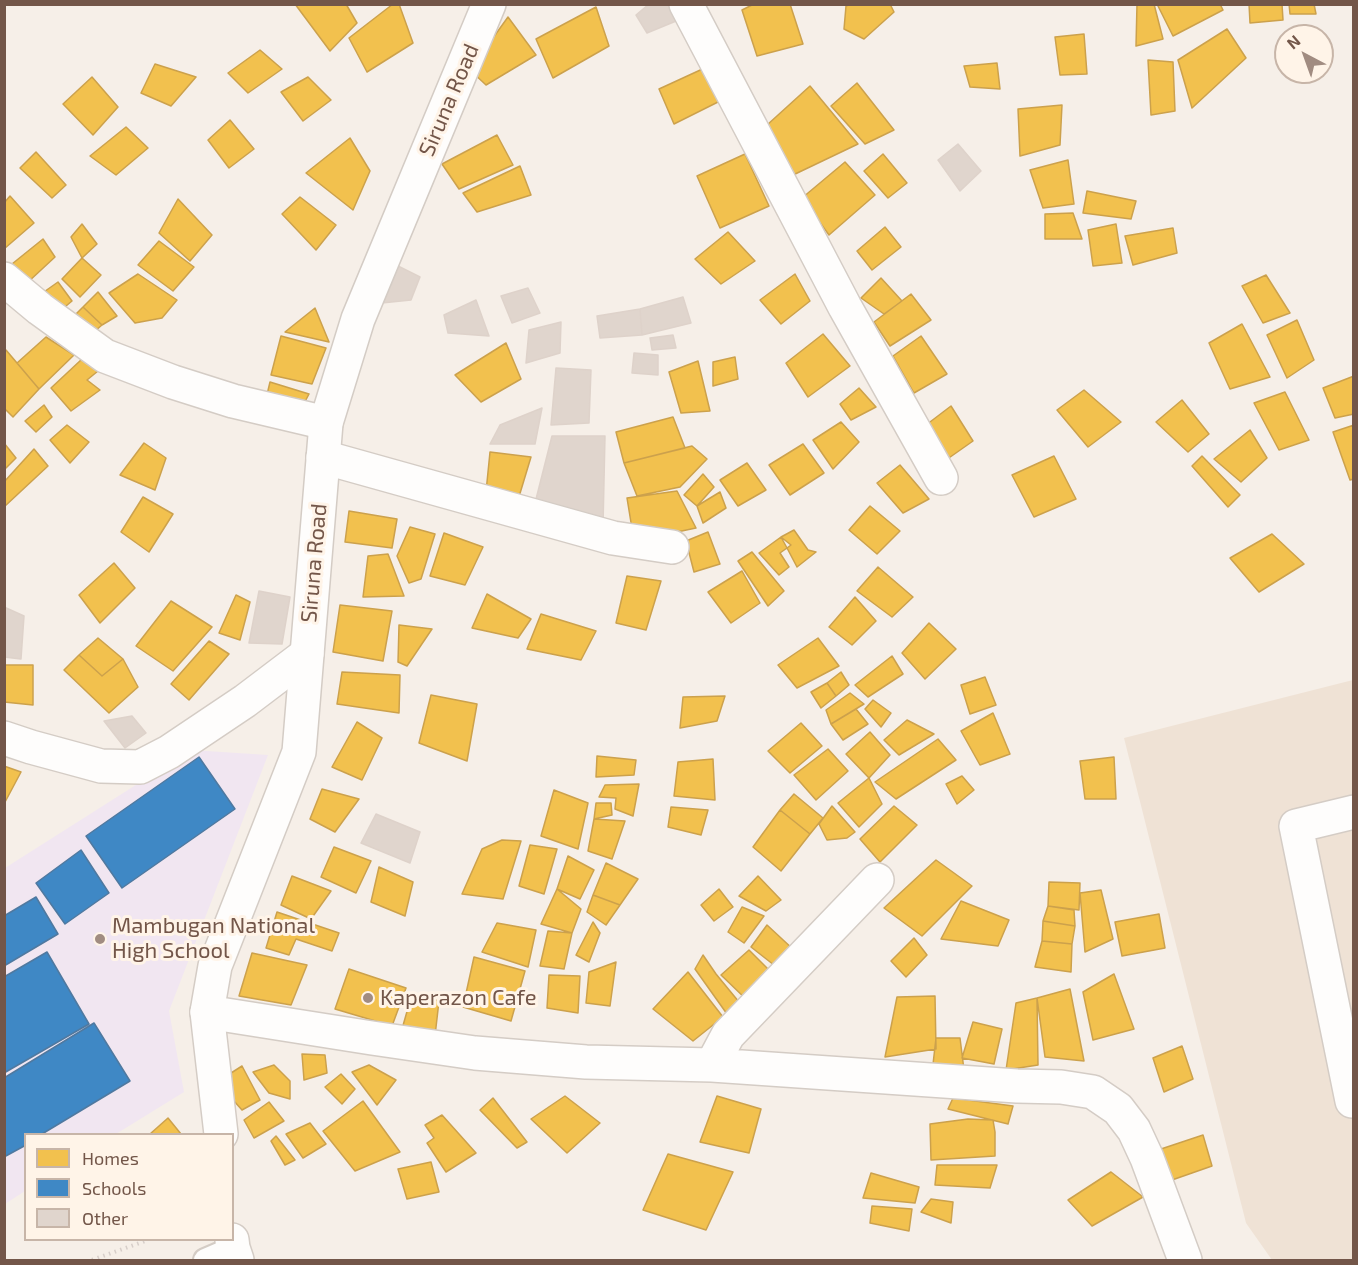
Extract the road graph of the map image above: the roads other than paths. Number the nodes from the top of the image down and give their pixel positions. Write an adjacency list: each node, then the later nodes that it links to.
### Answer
1 (489, 4): 4 (street, Siruna Road)
2 (686, 4): 6 (street)
3 (4, 279): 4 (street)
4 (326, 423): 5 (street, Siruna Road)
5 (323, 457): 7 (street); 8 (street, Siruna Road)
6 (941, 478)
7 (672, 547)
8 (307, 654): 9 (street); 12 (street, Siruna Road)
9 (4, 738)
10 (1353, 812): 14 (street)
11 (877, 880): 13 (street)
12 (207, 1012): 13 (street); 15 (street, Siruna Road)
13 (712, 1065): 16 (street)
14 (1353, 1101)
15 (221, 1133)
16 (1185, 1260)

